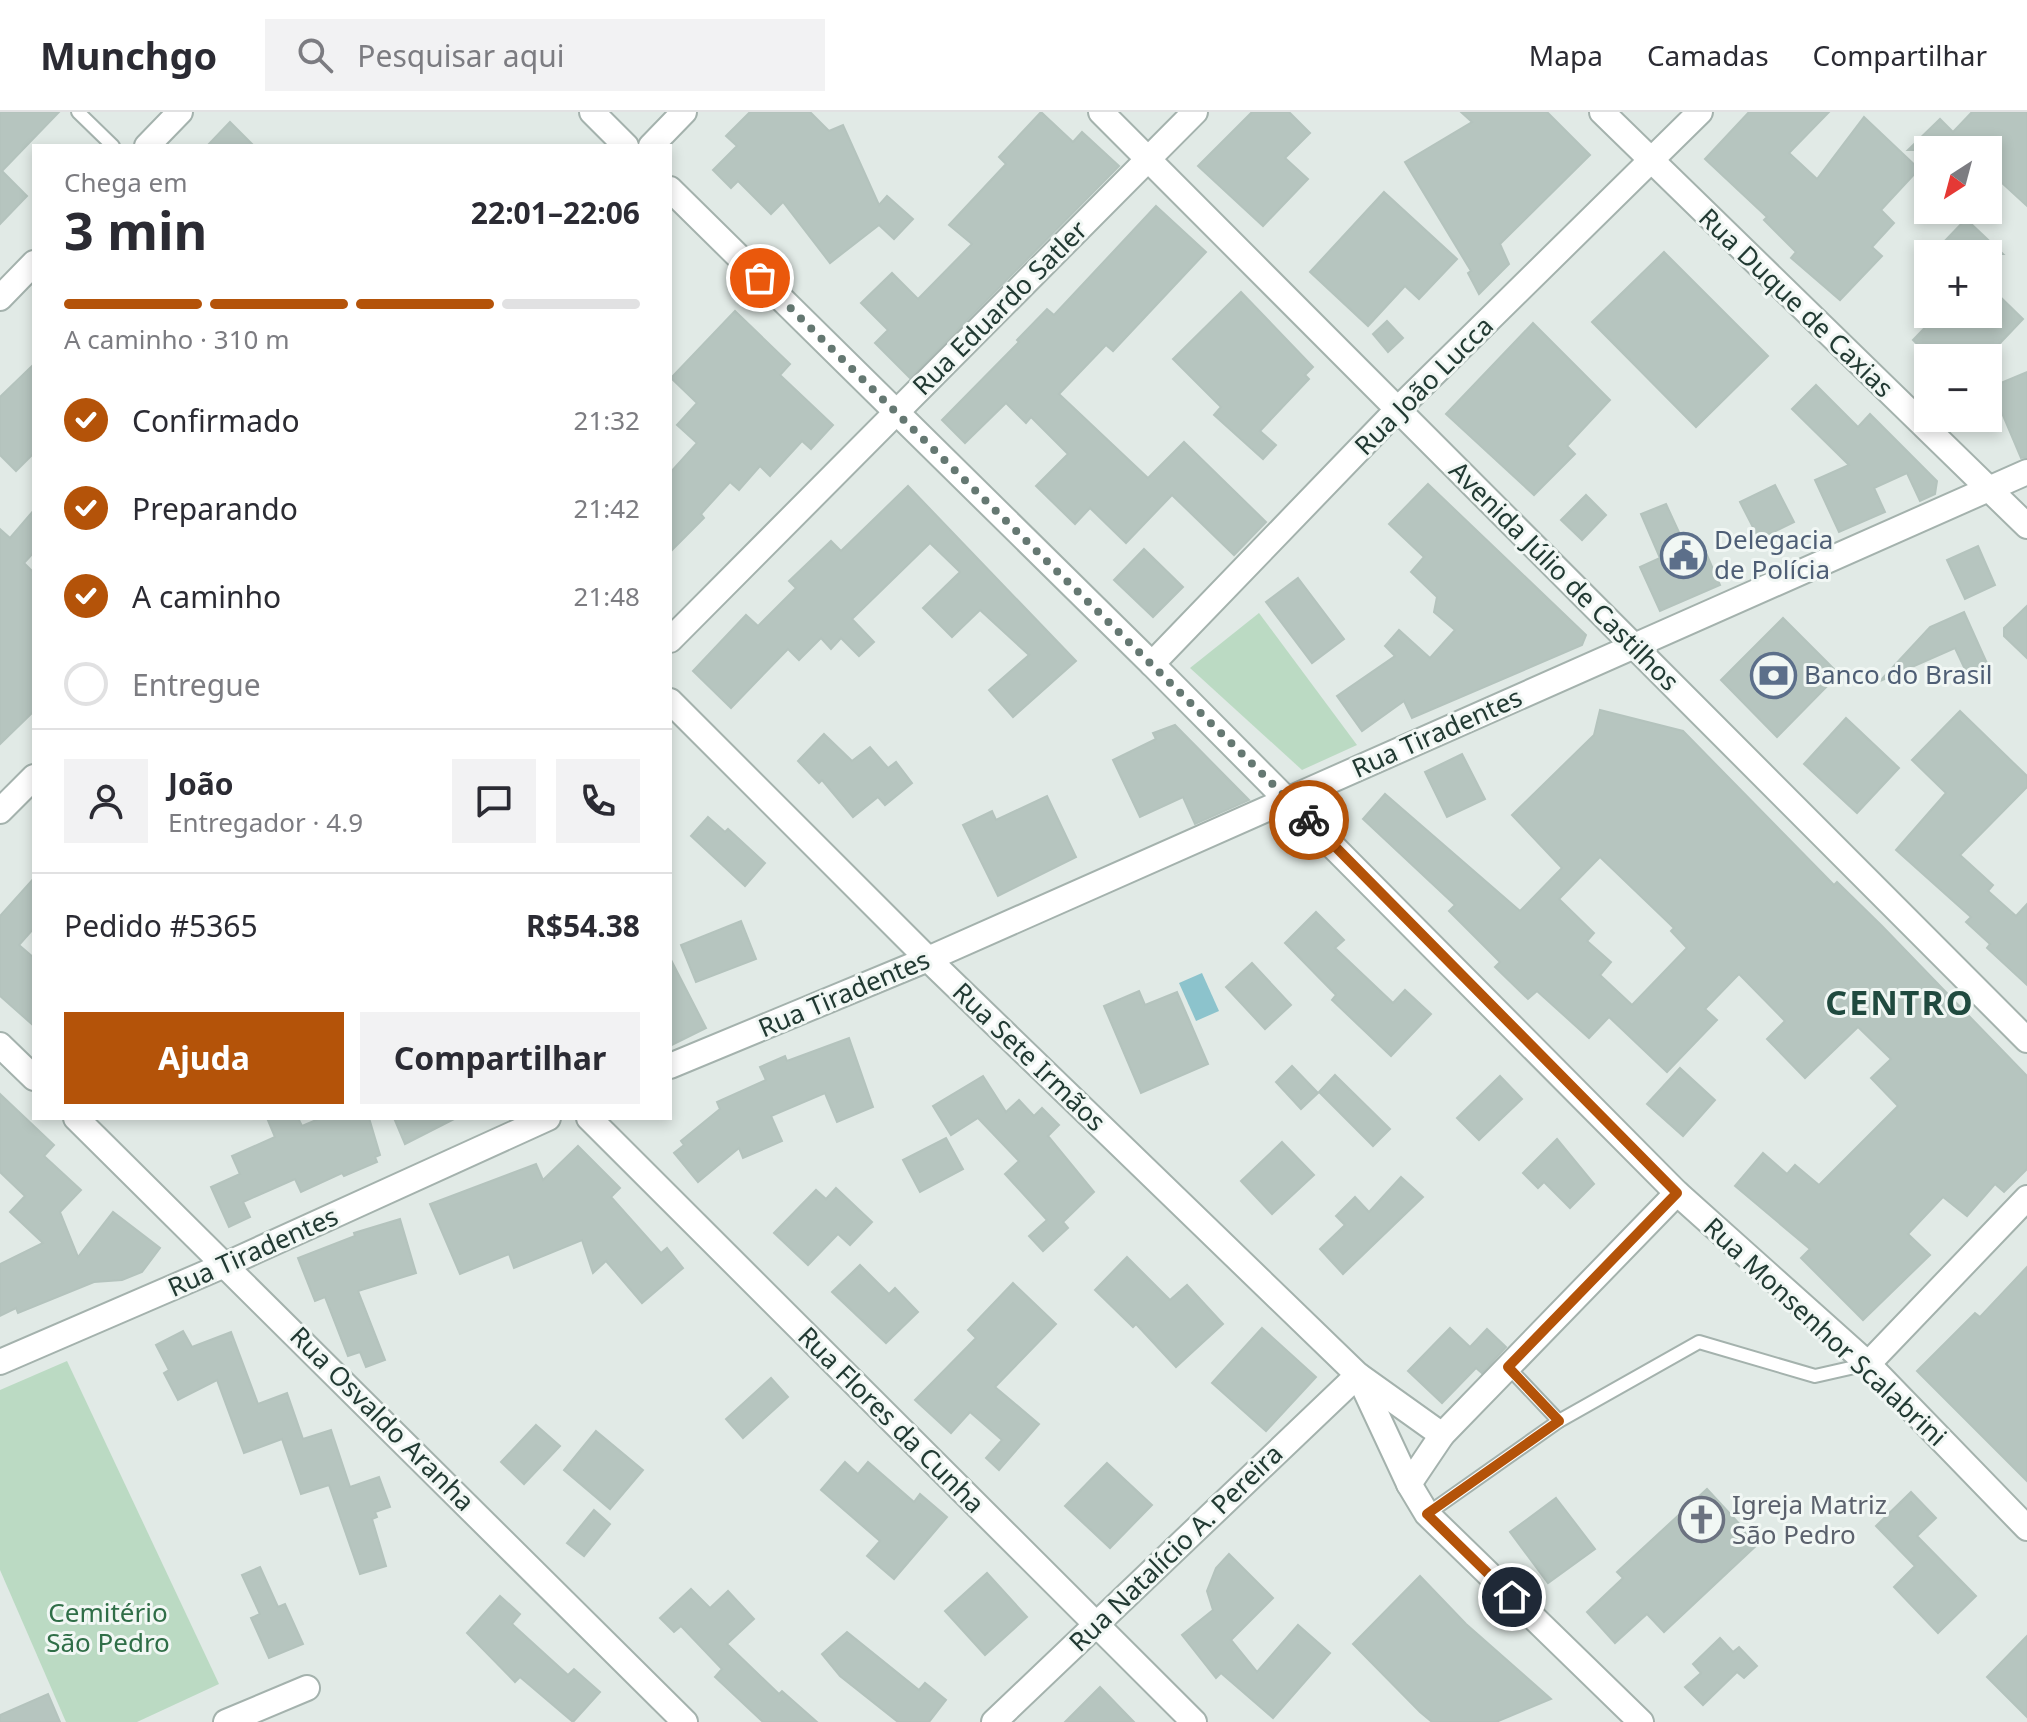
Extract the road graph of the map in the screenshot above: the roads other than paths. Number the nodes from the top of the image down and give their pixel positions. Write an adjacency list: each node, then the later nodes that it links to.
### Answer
1 (78, 112): 9 (lane)
2 (180, 112): 10 (street)
3 (592, 112): 11 (street)
4 (684, 112): 12 (street)
5 (1101, 112): 13 (street, Avenida Júlio de Castilhos)
6 (1195, 112): 13 (street, Rua Eduardo Satler)
7 (1602, 112): 14 (street, Rua Duque de Caxias)
8 (1700, 112): 14 (street, Rua João Lucca)
9 (111, 144)
10 (149, 144)
11 (624, 144)
12 (653, 144)
13 (1149, 160): 18 (street, Avenida Júlio de Castilhos); 19 (street, Rua Eduardo Satler)
14 (1651, 163): 18 (street, Rua João Lucca); 21 (street, Rua Duque de Caxias)
15 (672, 191): 19 (street, Rua Monsenhor Scalabrini)
16 (32, 265): 17 (street)
17 (0, 298)
18 (1397, 410): 24 (street, Avenida Júlio de Castilhos); 25 (street, Rua João Lucca)
19 (896, 411): 23 (street, Rua Eduardo Satler); 25 (street, Rua Monsenhor Scalabrini)
20 (2027, 472): 21 (street, Rua Tiradentes)
21 (1989, 489): 22 (street, Rua Duque de Caxias); 24 (street, Rua Tiradentes)
22 (2027, 526)
23 (672, 638)
24 (1635, 644): 28 (street, Rua Tiradentes); 31 (street, Avenida Júlio de Castilhos)
25 (1152, 664): 28 (street, Rua Monsenhor Scalabrini)
26 (672, 703): 30 (street, Rua Sete Irmãos)
27 (32, 779): 29 (street)
28 (1289, 799): 30 (street, Rua Tiradentes); 38 (street, Rua Monsenhor Scalabrini)
29 (0, 811)
30 (928, 959): 33 (street, Rua Tiradentes); 44 (street, Rua Sete Irmãos)
31 (2027, 1040)
32 (0, 1045): 34 (street)
33 (672, 1065)
34 (32, 1076)
35 (78, 1120): 40 (street, Rua Osvaldo Aranha)
36 (544, 1120): 40 (street, Rua Tiradentes)
37 (591, 1120): 50 (street, Rua Flores da Cunha)
38 (1677, 1193): 42 (street, Rua Monsenhor Scalabrini); 43 (street)
39 (2027, 1198): 42 (street)
40 (227, 1264): 41 (street, Rua Tiradentes); 53 (street, Rua Osvaldo Aranha)
41 (0, 1362)
42 (1868, 1364): 45 (lane); 49 (street, Rua Monsenhor Scalabrini)
43 (1508, 1367): 45 (lane); 46 (street)
44 (1358, 1375): 46 (street); 47 (street); 50 (street, Rua Natalício A. Pereira)
45 (1559, 1421): 48 (lane)
46 (1442, 1435): 47 (street)
47 (1409, 1484): 48 (street)
48 (1427, 1514): 56 (street)
49 (2027, 1528)
50 (1096, 1624): 54 (street, Rua Natalício A. Pereira); 55 (street, Rua Flores da Cunha)
51 (307, 1688): 52 (street)
52 (226, 1722)
53 (685, 1722)
54 (994, 1722)
55 (1194, 1722)
56 (1641, 1722)

